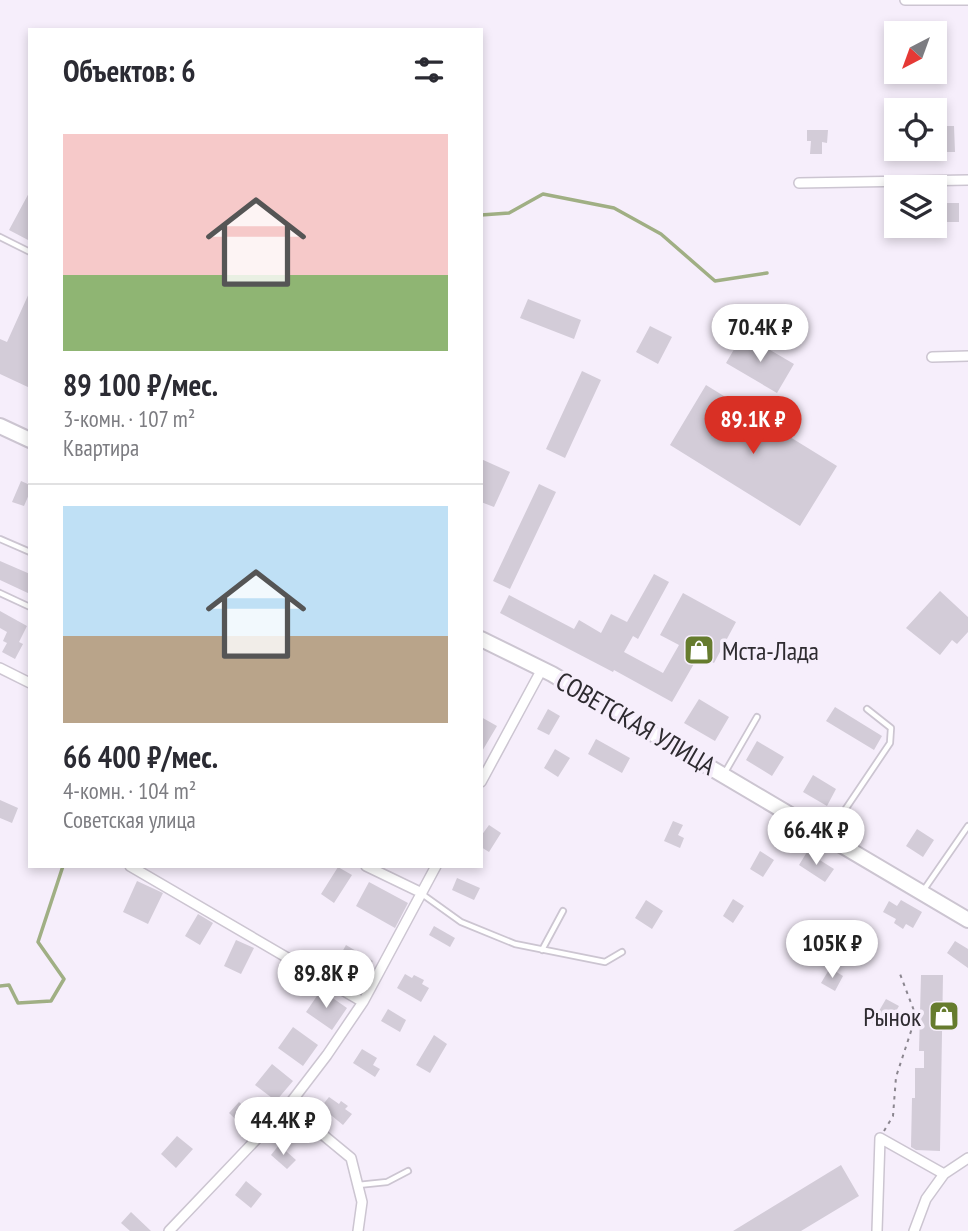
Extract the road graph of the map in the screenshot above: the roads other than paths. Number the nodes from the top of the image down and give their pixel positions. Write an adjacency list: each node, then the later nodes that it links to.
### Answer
1 (905, 0): 2 (street)
2 (968, 0)
3 (968, 180): 4 (street)
4 (799, 183)
5 (0, 237): 6 (lane)
6 (28, 251)
7 (968, 356): 8 (street)
8 (932, 357)
9 (0, 426): 10 (main road)
10 (28, 438)
11 (0, 539): 12 (lane)
12 (28, 551)
13 (0, 593): 14 (lane)
14 (28, 606)
15 (483, 640): 17 (main road, СОВЕТСКАЯ УЛИЦА)
16 (0, 668): 18 (street)
17 (542, 669): 21 (main road, СОВЕТСКАЯ УЛИЦА); 22 (street)
18 (28, 682)
19 (867, 709): 24 (lane)
20 (757, 717): 21 (lane)
21 (723, 774): 24 (main road, СОВЕТСКАЯ УЛИЦА)
22 (483, 778)
23 (968, 826): 28 (lane)
24 (827, 836): 28 (main road, СОВЕТСКАЯ УЛИЦА)
25 (133, 868): 34 (street)
26 (370, 868): 29 (street)
27 (435, 868): 29 (street)
28 (922, 892): 31 (main road, СОВЕТСКАЯ УЛИЦА)
29 (422, 893): 32 (lane); 34 (street)
30 (563, 911): 32 (lane)
31 (968, 920)
32 (542, 950): 33 (lane)
33 (622, 952)
34 (363, 1002): 35 (street)
35 (288, 1106): 39 (street); 40 (street)
36 (968, 1158): 38 (street)
37 (408, 1171): 39 (lane)
38 (944, 1174): 42 (street); 43 (street)
39 (358, 1185): 41 (street)
40 (169, 1231)
41 (358, 1231)
42 (877, 1231)
43 (914, 1231)

